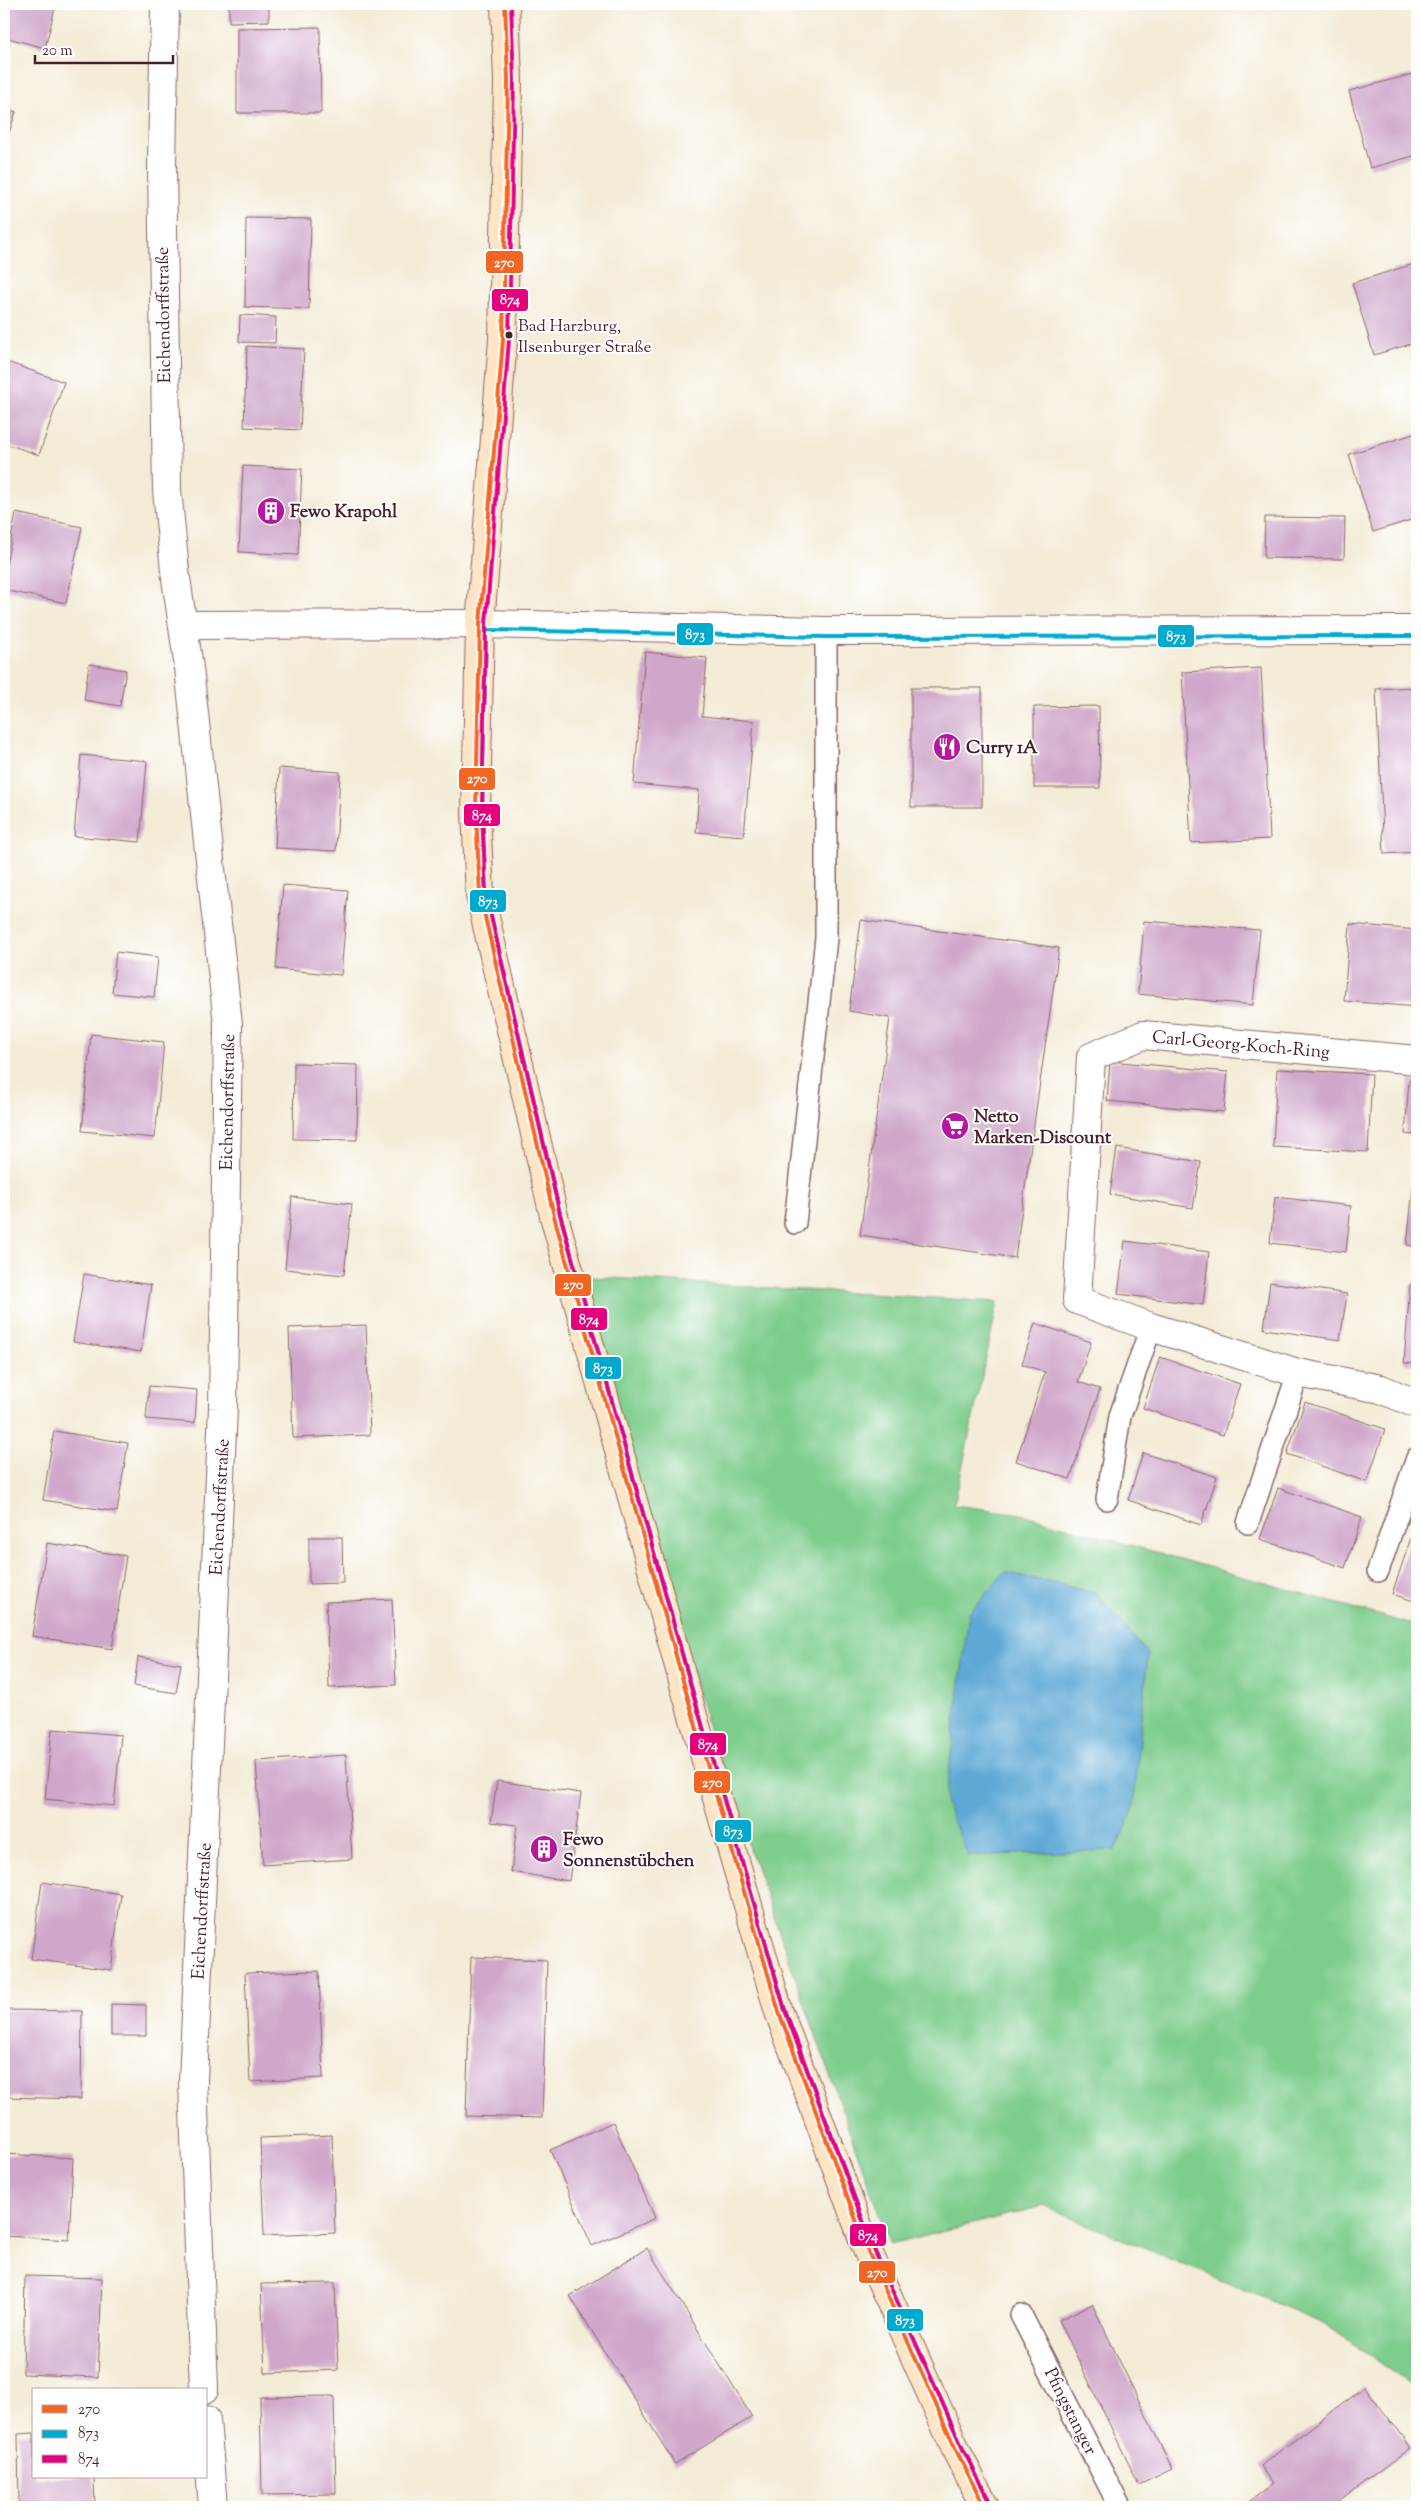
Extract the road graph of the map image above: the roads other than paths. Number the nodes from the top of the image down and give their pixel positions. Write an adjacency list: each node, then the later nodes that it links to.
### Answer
1 (165, 4): 4 (street, Eichendorffstraße)
2 (506, 4): 3 (main road)
3 (480, 624): 4 (street); 6 (street); 20 (main road)
4 (183, 625): 17 (street, Eichendorffstraße)
5 (1417, 630): 6 (street)
6 (826, 631): 8 (lane)
7 (1417, 1060): 9 (street, Carl-Georg-Koch-Ring)
8 (795, 1223)
9 (1151, 1327): 10 (street, Carl-Georg-Koch-Ring); 13 (lane)
10 (1298, 1373): 11 (street, Carl-Georg-Koch-Ring); 14 (lane)
11 (1417, 1404)
12 (1417, 1458): 15 (lane)
13 (1107, 1498)
14 (1248, 1523)
15 (1378, 1571)
16 (1021, 2315): 21 (lane, Pfingstanger)
17 (204, 2388)
18 (208, 2449): 19 (street)
19 (212, 2507)
20 (986, 2507)
21 (1120, 2507)

